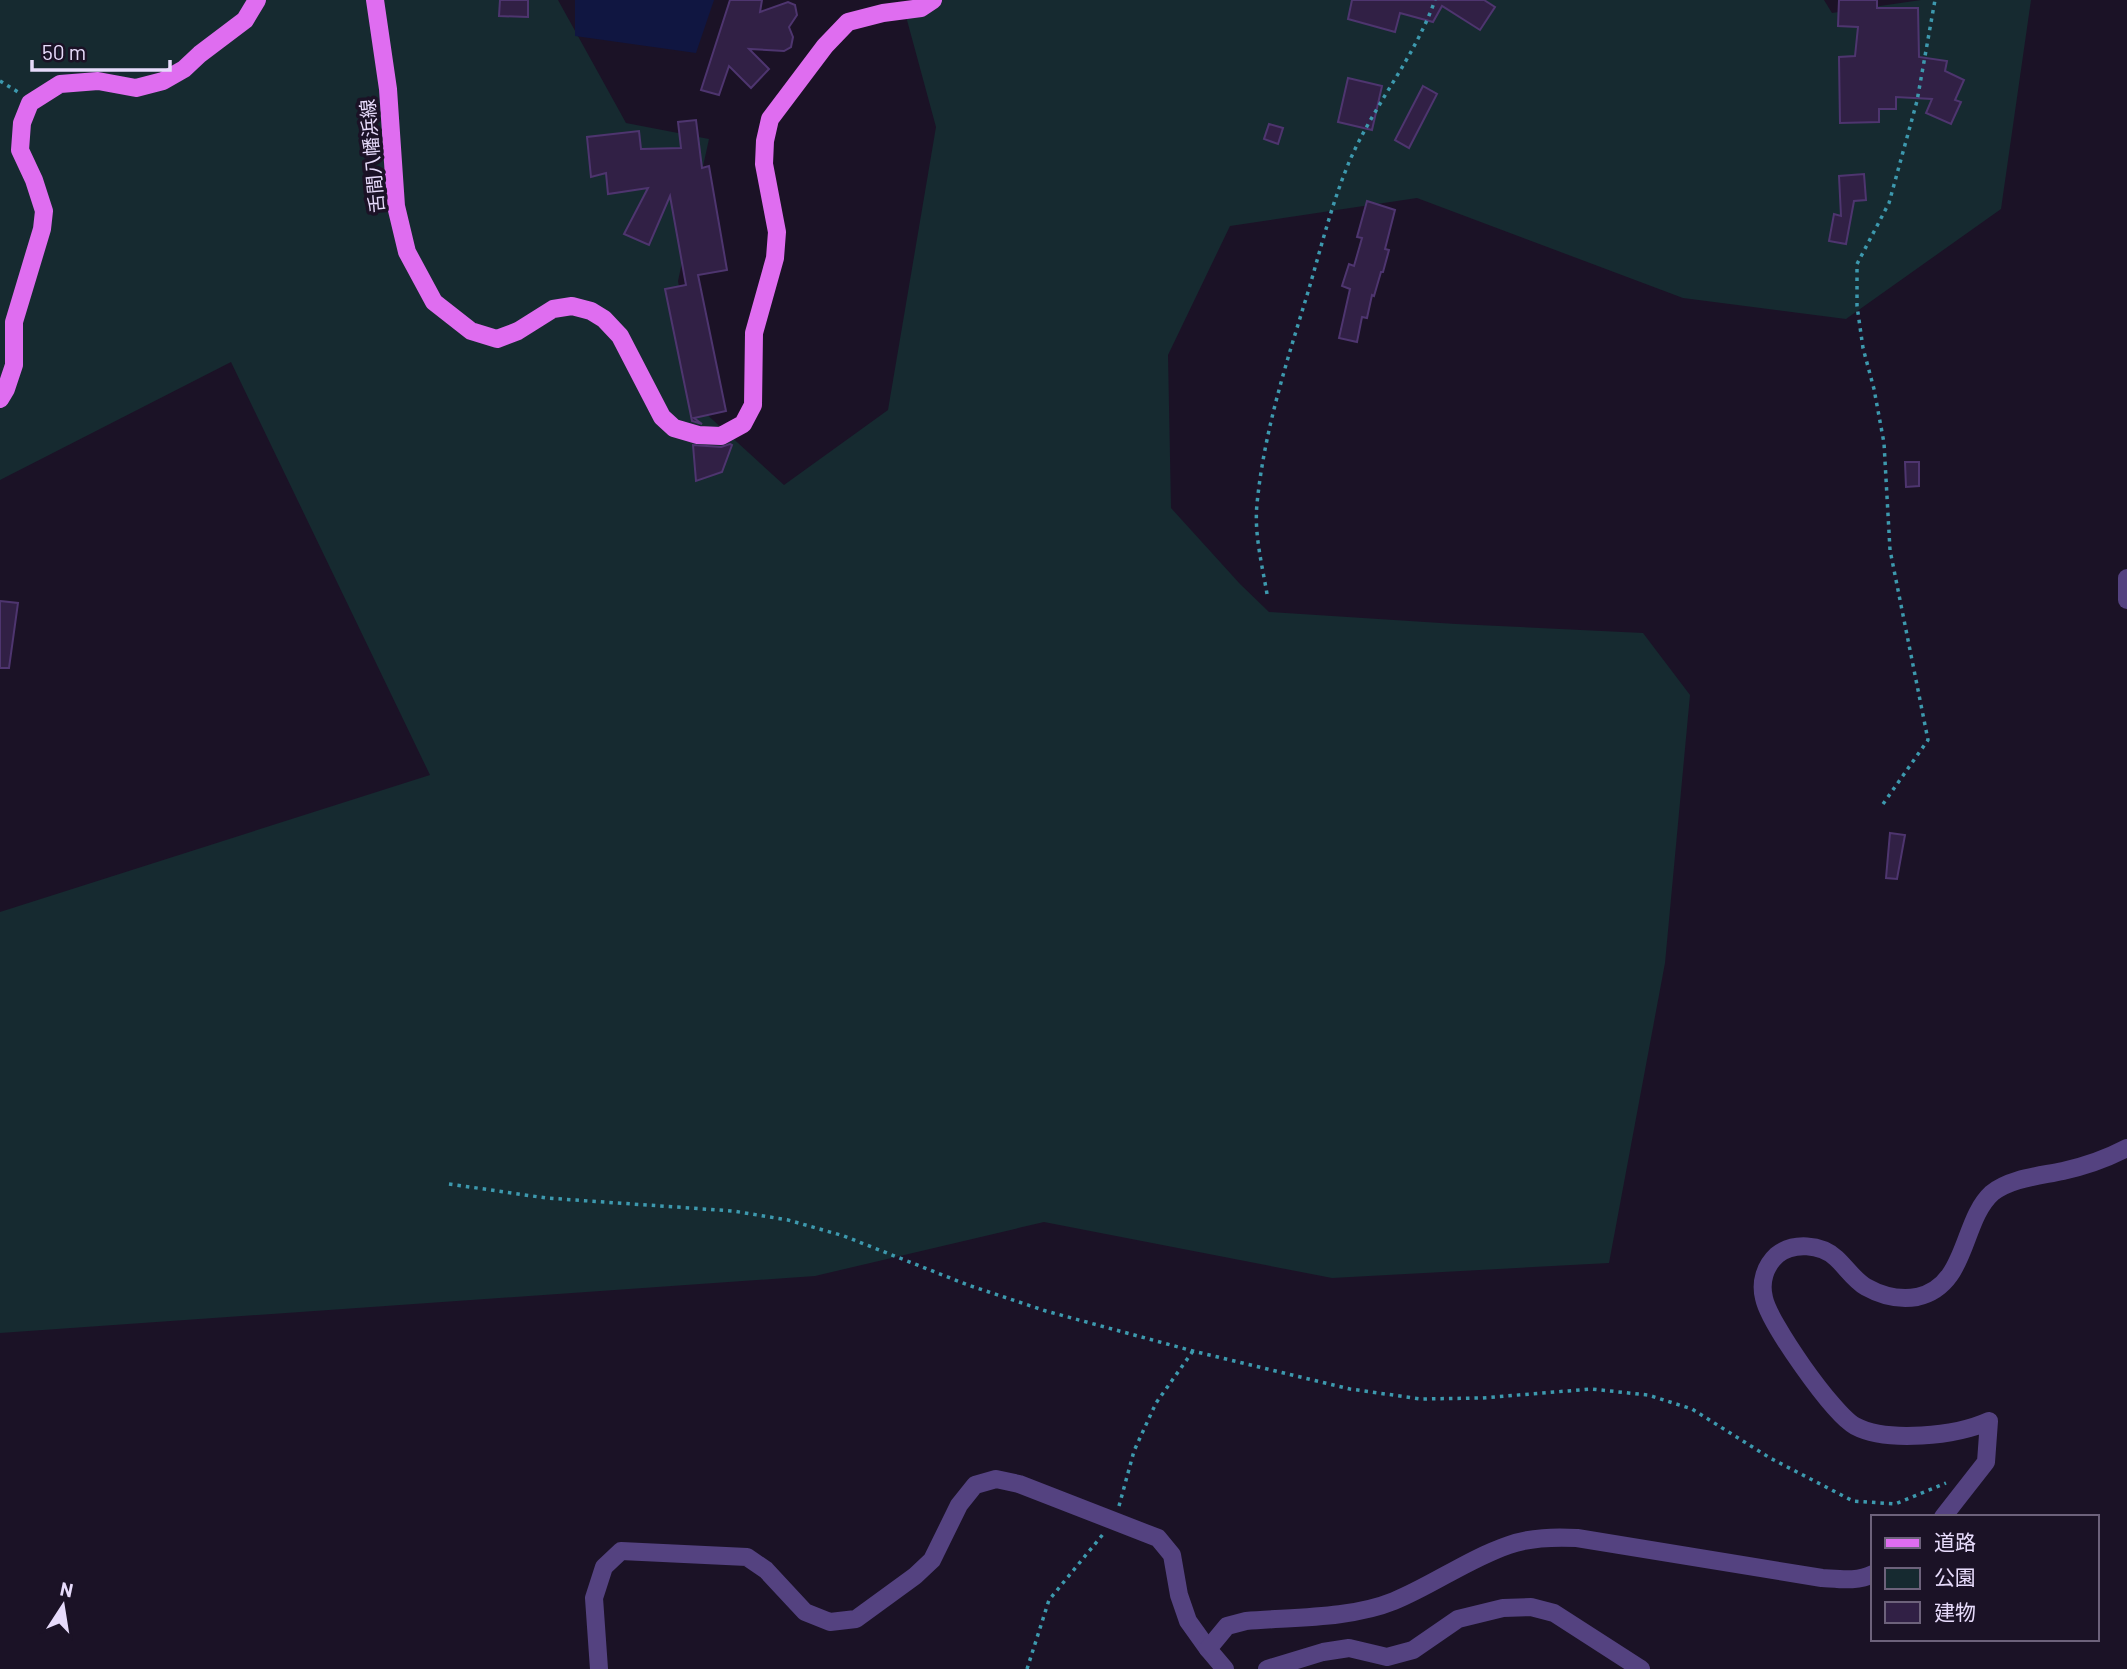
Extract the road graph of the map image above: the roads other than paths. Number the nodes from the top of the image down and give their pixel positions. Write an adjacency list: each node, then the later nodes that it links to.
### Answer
1 (257, 0): 4 (main road)
2 (375, 0): 3 (main road, 舌間八幡浜線)
3 (933, 0)
4 (0, 399)
5 (2127, 578): 6 (street)
6 (2127, 600)
7 (2127, 1148): 8 (street)
8 (1945, 1515)
9 (1871, 1575): 10 (street)
10 (1208, 1649): 11 (street); 12 (street)
11 (598, 1669)
12 (1225, 1669)
13 (1267, 1669): 14 (street)
14 (1642, 1669)

